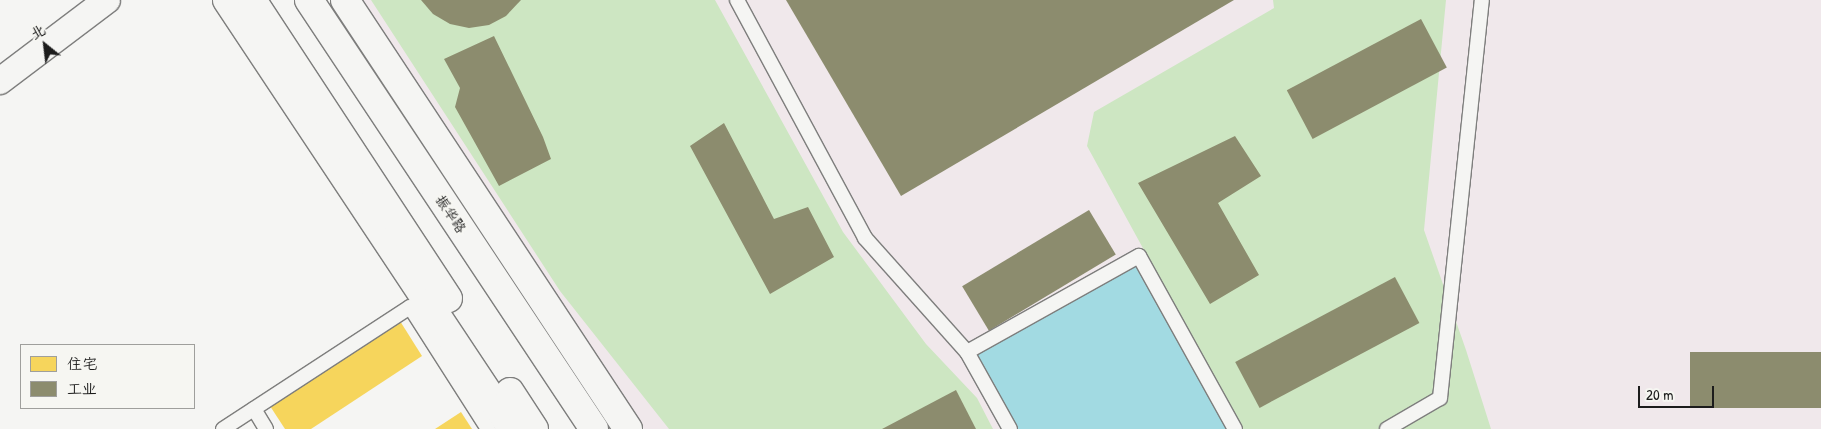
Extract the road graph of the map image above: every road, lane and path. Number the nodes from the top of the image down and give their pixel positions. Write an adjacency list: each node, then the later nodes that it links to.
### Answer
1 (107, 0): 8 (street)
2 (227, 0): 14 (street)
3 (252, 0): 15 (street)
4 (309, 0): 16 (street, 振华路)
5 (345, 0): 17 (street)
6 (737, 0): 9 (lane)
7 (1482, 0): 20 (lane)
8 (0, 80)
9 (967, 352): 18 (lane); 19 (lane)
10 (254, 409): 11 (lane); 12 (lane); 13 (lane)
11 (223, 429)
12 (266, 429)
13 (488, 429)
14 (512, 429)
15 (534, 429)
16 (594, 429)
17 (628, 429)
18 (1010, 429)
19 (1235, 429)
20 (1386, 429)

